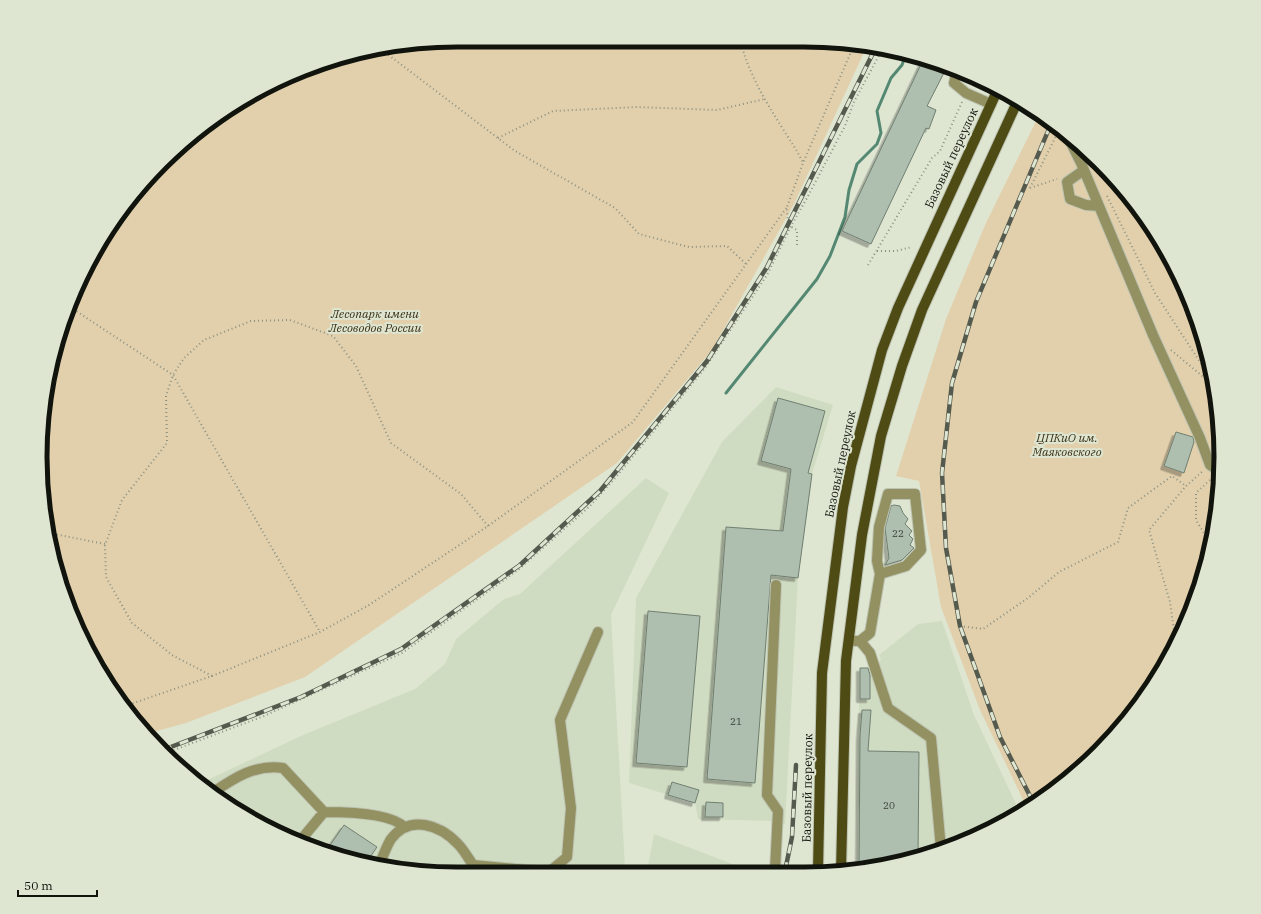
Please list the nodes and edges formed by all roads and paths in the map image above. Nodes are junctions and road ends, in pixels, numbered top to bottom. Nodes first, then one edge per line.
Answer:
1 (742, 47) edge
2 (852, 50) edge
3 (387, 54) edge
4 (880, 54) edge
5 (956, 76) edge
6 (966, 93) junction
7 (995, 95) edge
8 (765, 99) junction
9 (991, 104) junction
10 (1015, 106) edge
11 (1056, 134) edge
12 (498, 138) junction
13 (1074, 149) edge
14 (1085, 159) edge
15 (803, 163) junction
16 (1082, 166) junction
17 (1058, 178) dead end
18 (1107, 195) dead end
19 (1098, 206) junction
20 (787, 207) junction
21 (791, 226) junction
22 (797, 245) dead end
23 (912, 247) dead end
24 (877, 251) junction
25 (747, 265) junction
26 (868, 265) dead end
27 (74, 310) edge
28 (1153, 335) junction
29 (1205, 371) edge
30 (173, 375) junction
31 (1206, 378) edge
32 (1210, 465) junction
33 (1214, 468) edge
34 (1213, 477) edge
35 (1186, 486) junction
36 (488, 526) junction
37 (55, 534) edge
38 (1206, 537) edge
39 (105, 544) junction
40 (880, 574) junction
41 (776, 585) dead end
42 (960, 626) dead end
43 (320, 632) junction
44 (598, 632) dead end
45 (1174, 633) edge
46 (848, 640) junction
47 (860, 641) junction
48 (212, 676) junction
49 (130, 704) edge
50 (171, 751) edge
51 (217, 789) edge
52 (324, 812) junction
53 (404, 827) junction
54 (303, 837) edge
55 (941, 843) edge
56 (382, 860) edge
57 (841, 865) edge
58 (818, 866) edge
59 (469, 867) edge
60 (555, 867) edge
61 (775, 867) edge

1 - 8 path
2 - 15 path
3 - 12 path
4 - 21 path
5 - 6 street
6 - 9 street
6 - 24 path
7 - 9 main road, Базовый переулок
8 - 12 path
8 - 15 path
9 - 58 main road, Базовый переулок
10 - 46 main road
11 - 17 path
12 - 25 path
13 - 16 street
14 - 16 street
15 - 20 path
16 - 19 street
16 - 19 street
18 - 29 path
19 - 28 street
20 - 21 path
20 - 25 path
21 - 22 path
21 - 50 path
23 - 24 path
24 - 26 path
25 - 36 path
27 - 30 path
28 - 31 path
28 - 32 street
30 - 36 path
30 - 39 path
30 - 43 path
32 - 33 street
32 - 35 path
34 - 38 path
35 - 42 path
35 - 45 path
36 - 43 path
37 - 39 path
39 - 48 path
40 - 40 street
40 - 47 street
41 - 61 street
43 - 48 path
44 - 60 street
46 - 47 street
46 - 57 main road
47 - 55 street
48 - 49 path
51 - 52 street
52 - 53 street
52 - 54 street
53 - 56 street
53 - 59 street

